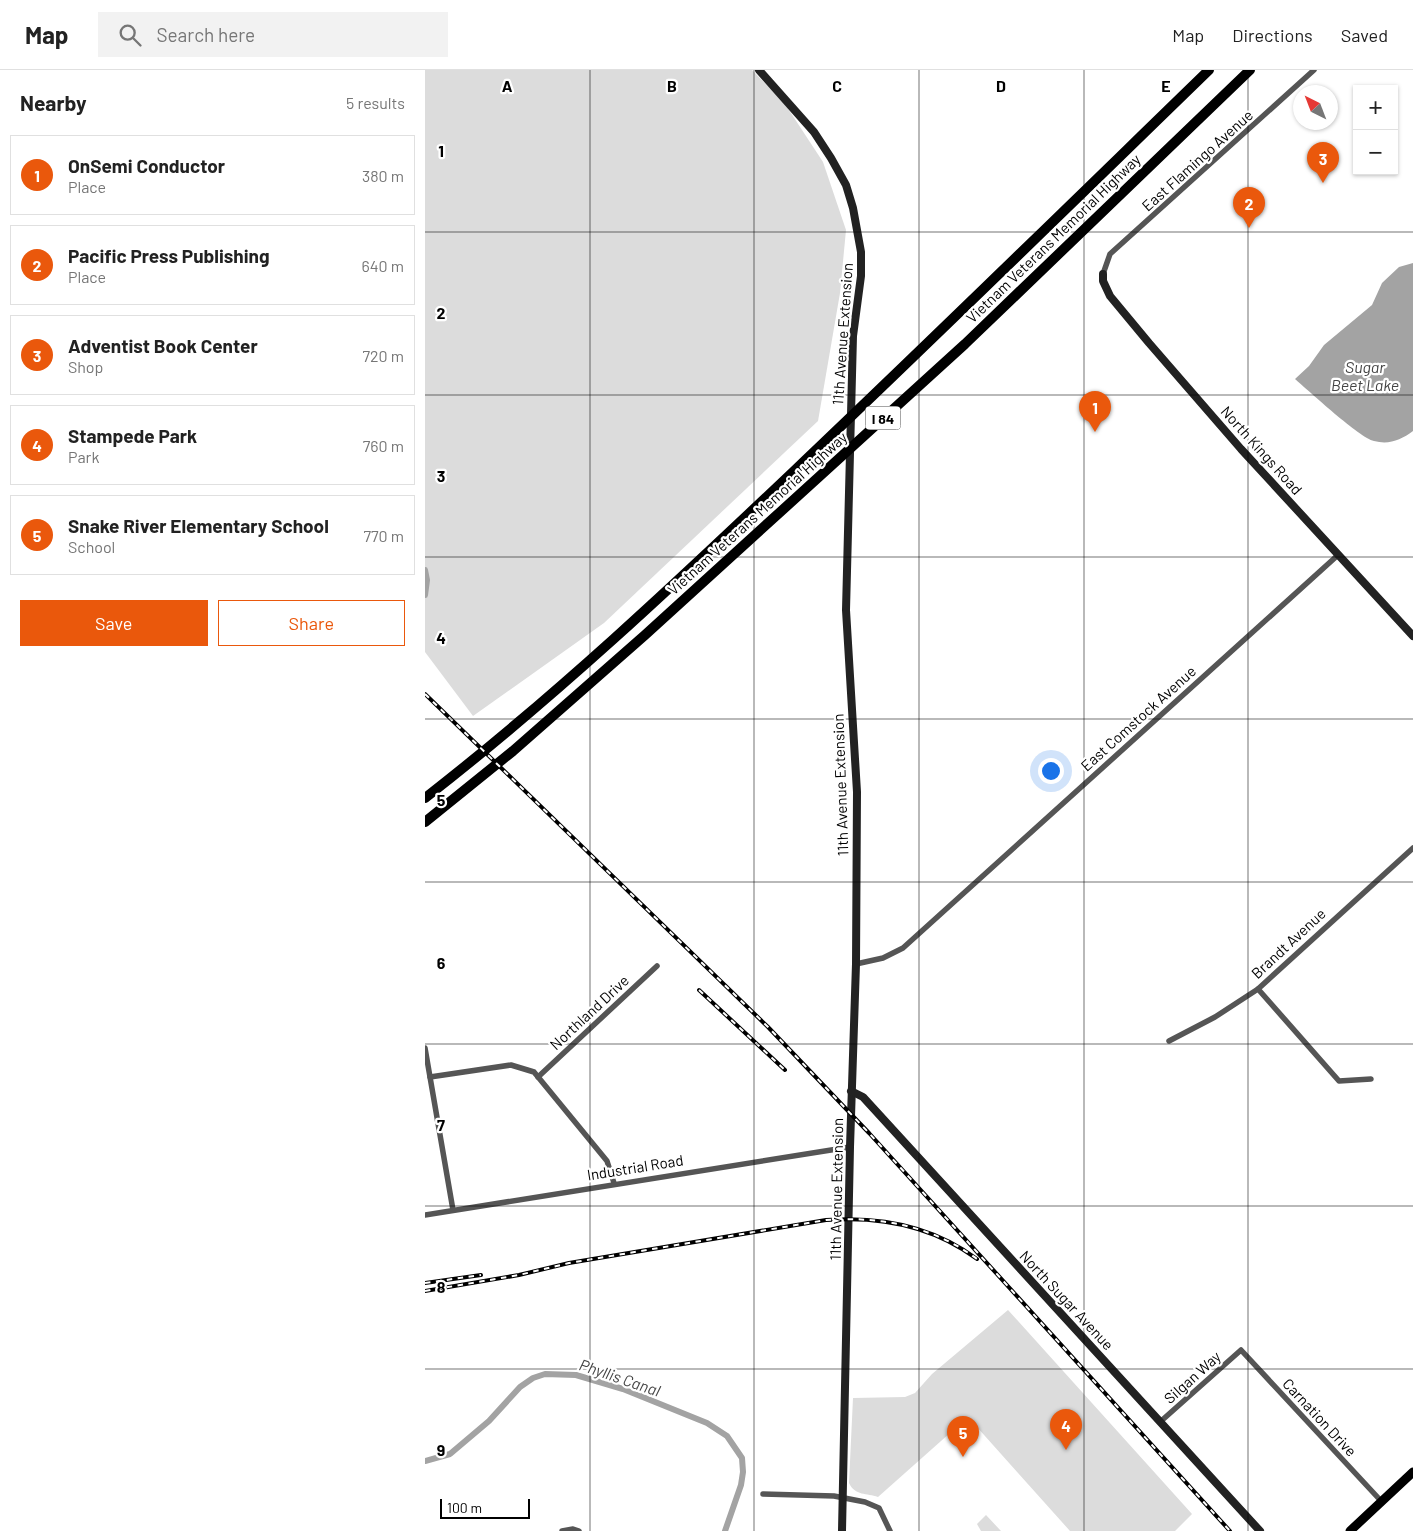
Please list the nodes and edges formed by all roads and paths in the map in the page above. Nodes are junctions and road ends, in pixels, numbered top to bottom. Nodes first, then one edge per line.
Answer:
1 (759, 70) edge
2 (1209, 70) edge
3 (1250, 70) edge
4 (1314, 70) edge
5 (1103, 274) joint
6 (1338, 555) junction
7 (1413, 636) edge
8 (425, 798) edge
9 (425, 822) edge
10 (1413, 848) edge
11 (856, 964) junction
12 (657, 966) dead end
13 (1258, 989) junction
14 (1169, 1041) dead end
15 (425, 1048) edge
16 (430, 1077) junction
17 (538, 1077) junction
18 (1371, 1079) dead end
19 (851, 1091) junction
20 (849, 1147) junction
21 (614, 1183) junction
22 (453, 1210) junction
23 (425, 1215) edge
24 (1241, 1350) joint
25 (1160, 1422) junction
26 (1413, 1472) edge
27 (763, 1494) dead end
28 (843, 1498) junction
29 (1381, 1502) junction
30 (562, 1531) edge
31 (579, 1531) edge
32 (842, 1531) edge
33 (890, 1531) edge
34 (1260, 1531) edge
35 (1350, 1531) edge

1 - 11 street, 11th Avenue Extension
2 - 8 highway, Vietnam Veterans Memorial Highway / I 84
3 - 9 highway, Vietnam Veterans Memorial Highway / I 84
4 - 5 street, East Flamingo Avenue
5 - 6 street, North Kings Road
6 - 7 street, North Kings Road
6 - 11 street, East Comstock Avenue
10 - 13 street, Brandt Avenue
11 - 19 street, 11th Avenue Extension
12 - 17 street, Northland Drive
13 - 14 street, Brandt Avenue
13 - 18 street
15 - 16 street
16 - 17 street
16 - 22 street
17 - 21 street
19 - 20 street, 11th Avenue Extension
19 - 25 street, North Sugar Avenue
20 - 21 street, Industrial Road
20 - 28 street, 11th Avenue Extension
21 - 22 street, Industrial Road
22 - 23 street, Industrial Road
24 - 25 street, Silgan Way
24 - 29 street, Carnation Drive
25 - 34 street, North Sugar Avenue
26 - 29 main road
27 - 28 street
28 - 32 street, 11th Avenue Extension
28 - 33 street
29 - 35 main road
30 - 31 street

